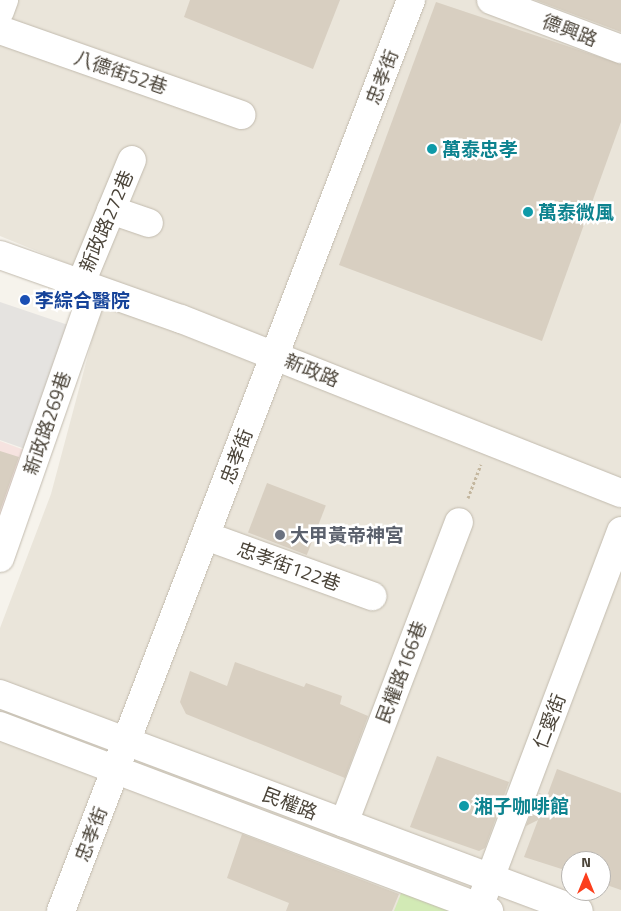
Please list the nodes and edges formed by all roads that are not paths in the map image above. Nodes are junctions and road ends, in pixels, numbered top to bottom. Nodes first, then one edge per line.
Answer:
1 (4, 0) edge
2 (411, 0) edge
3 (491, 0) edge
4 (0, 11) edge
5 (0, 30) edge
6 (621, 49) edge
7 (242, 115) dead end
8 (132, 160) dead end
9 (111, 210) junction
10 (149, 223) dead end
11 (0, 254) edge
12 (87, 286) junction
13 (275, 355) junction
14 (621, 492) edge
15 (459, 522) road end
16 (621, 530) edge
17 (206, 536) junction
18 (0, 558) edge
19 (372, 596) dead end
20 (0, 694) edge
21 (0, 726) edge
22 (127, 742) junction
23 (116, 770) junction
24 (344, 823) junction
25 (490, 878) junction
26 (481, 910) edge
27 (61, 911) edge
28 (579, 911) edge

1 - 4 street
2 - 13 street, 忠孝街
3 - 6 street, 德興路
5 - 7 street, 八德街52巷
8 - 9 street, 新政路272巷
9 - 10 street
9 - 12 street, 新政路272巷
11 - 12 street, 新政路
12 - 13 street, 新政路
12 - 18 street, 新政路269巷
13 - 14 street, 新政路
13 - 17 street, 忠孝街
15 - 24 street, 民權路166巷
16 - 25 street, 仁愛街
17 - 19 street, 忠孝街122巷
17 - 22 street, 忠孝街
20 - 22 street, 民權路
21 - 23 street, 民權路
22 - 23 street, 忠孝街
22 - 24 street, 民權路
23 - 26 street, 民權路
23 - 27 street, 忠孝街
24 - 25 street, 民權路
25 - 26 street, 仁愛街
25 - 28 street, 民權路

